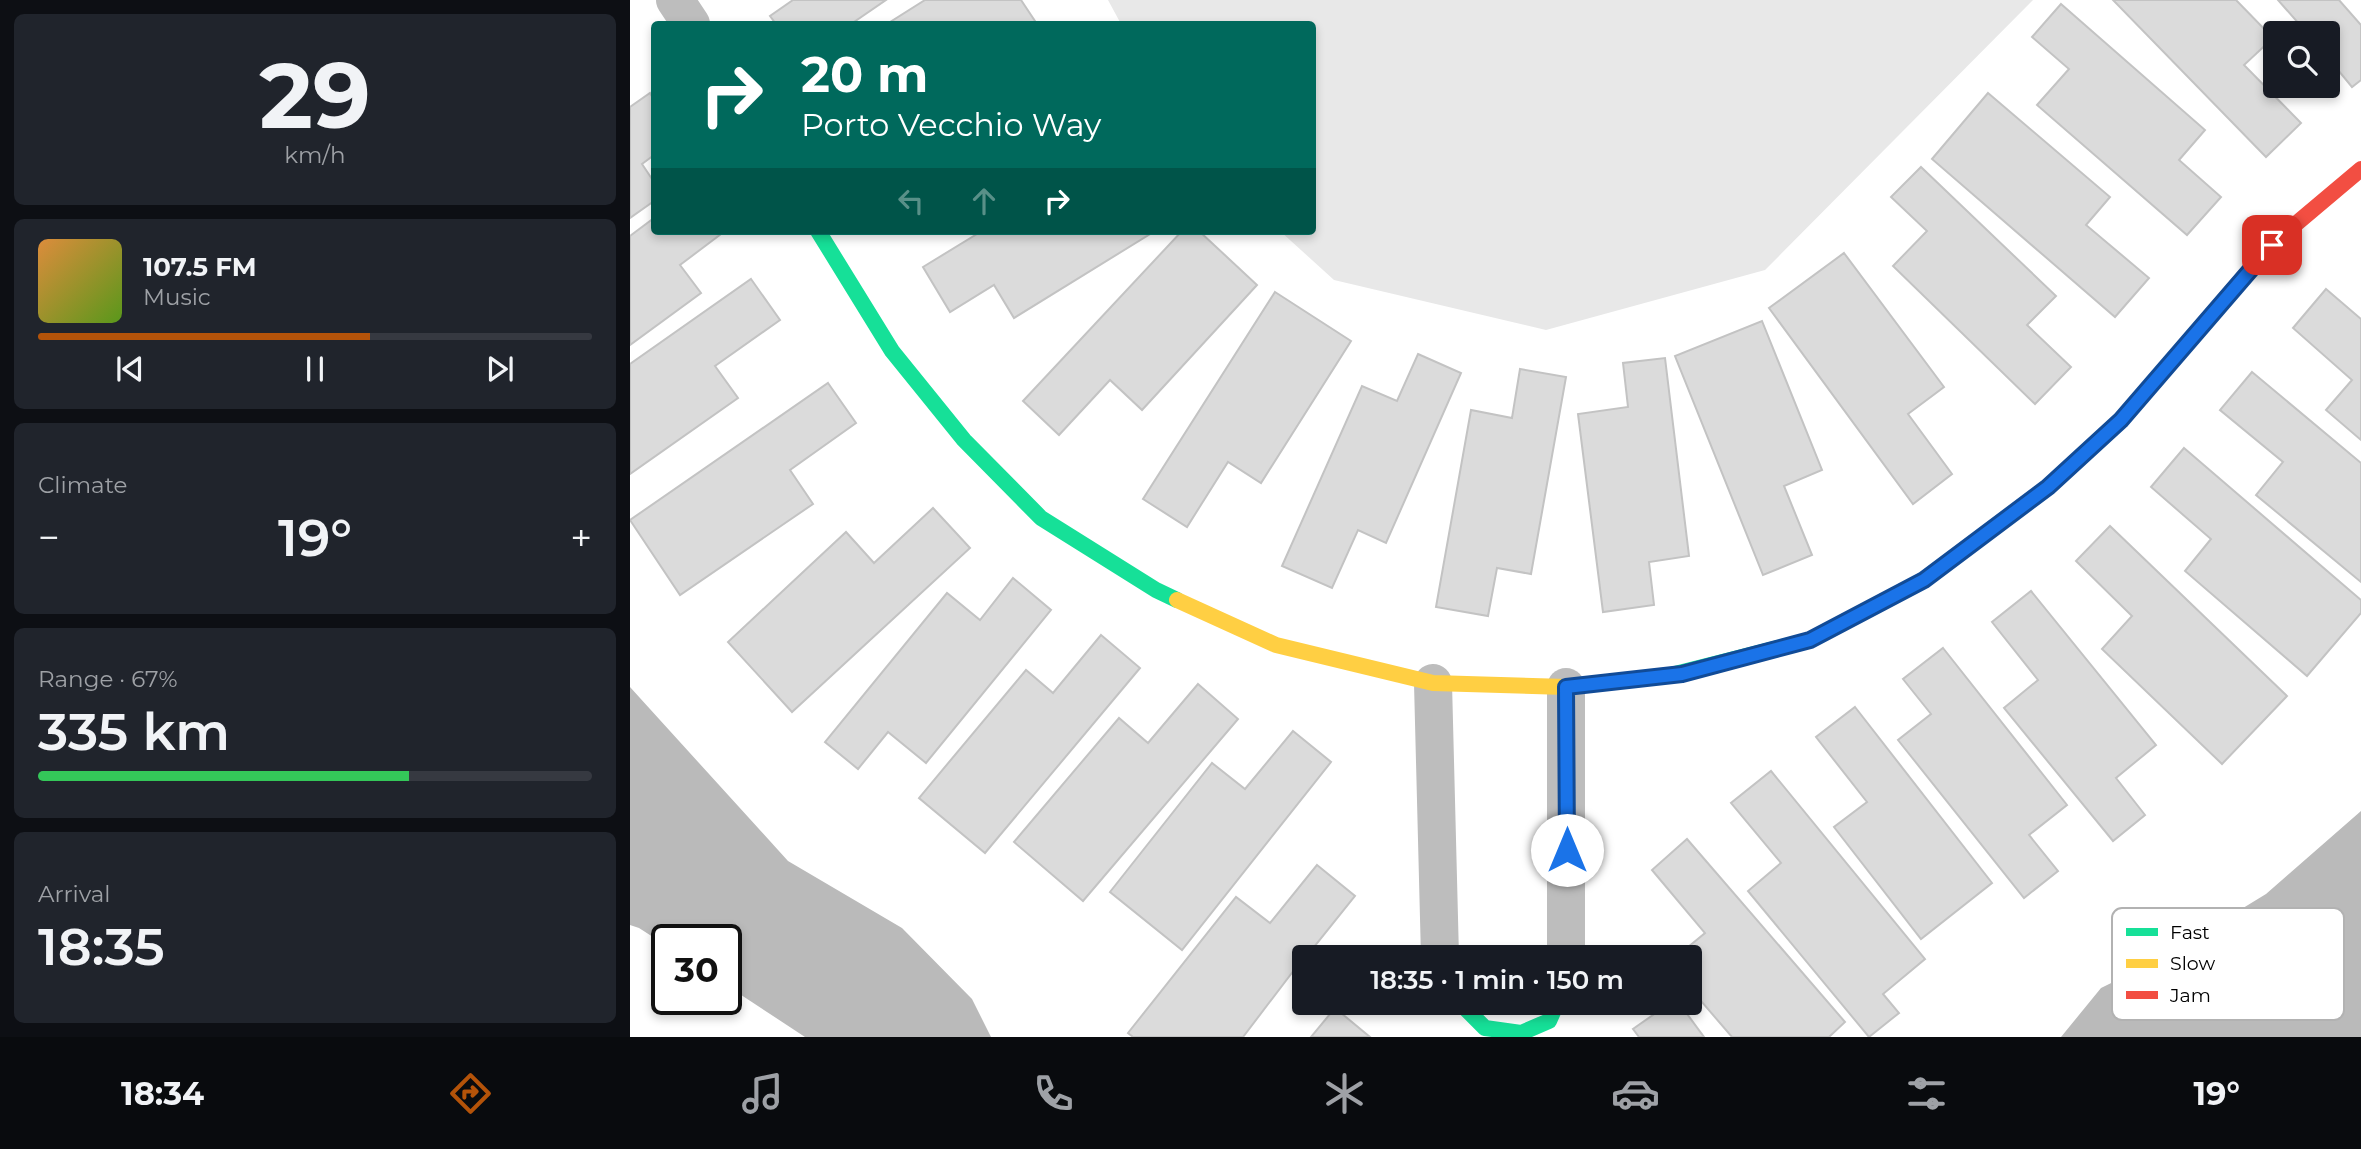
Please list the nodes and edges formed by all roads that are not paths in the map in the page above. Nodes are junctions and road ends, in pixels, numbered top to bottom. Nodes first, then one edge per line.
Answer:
1 (676, 0) edge
2 (689, 21) edge
3 (2361, 169) edge
4 (820, 235) edge
5 (1433, 683) junction
6 (1566, 687) junction
7 (1440, 945) edge
8 (1566, 945) edge
9 (1472, 1015) edge
10 (1552, 1015) edge

1 - 2 street
3 - 6 street
4 - 5 street
5 - 6 street
5 - 7 street
6 - 8 street
9 - 10 street

